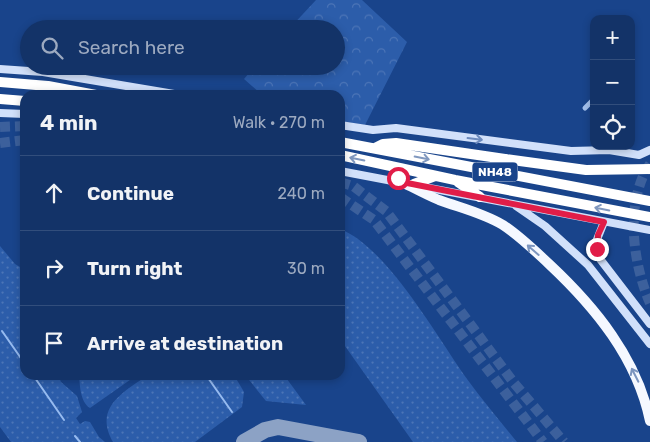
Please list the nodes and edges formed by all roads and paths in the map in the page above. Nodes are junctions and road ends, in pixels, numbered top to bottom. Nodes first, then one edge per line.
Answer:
1 (0, 70) edge
2 (20, 71) edge
3 (61, 75) edge
4 (0, 82) edge
5 (69, 90) edge
6 (150, 90) edge
7 (0, 99) edge
8 (20, 101) edge
9 (590, 103) edge
10 (585, 108) dead end
11 (0, 113) edge
12 (20, 114) edge
13 (345, 126) edge
14 (345, 143) edge
15 (374, 149) junction
16 (650, 150) edge
17 (345, 156) edge
18 (389, 166) junction
19 (650, 169) edge
20 (345, 172) edge
21 (435, 176) junction
22 (455, 180) junction
23 (402, 182) junction
24 (414, 184) junction
25 (480, 197) junction
26 (650, 201) edge
27 (512, 203) junction
28 (650, 217) edge
29 (604, 222) junction
30 (650, 230) edge
31 (650, 324) edge
32 (650, 344) edge
33 (650, 421) edge

1 - 2 main road
3 - 6 main road
4 - 5 highway
7 - 8 highway
9 - 10 street
11 - 12 main road
13 -> 16 main road
14 - 15 highway, NH48
15 - 19 highway, bridge
15 -> 26 highway, NH48
18 -> 17 highway, NH48
18 - 21 highway, NH48
18 - 23 main road
20 - 23 main road
21 - 22 highway, NH48
21 - 24 highway
22 - 25 highway
28 -> 22 highway, NH48
23 - 24 main road
33 -> 23 highway
24 - 25 main road
25 - 27 main road
27 - 29 main road
27 - 32 main road
29 - 30 main road
29 - 31 main road

